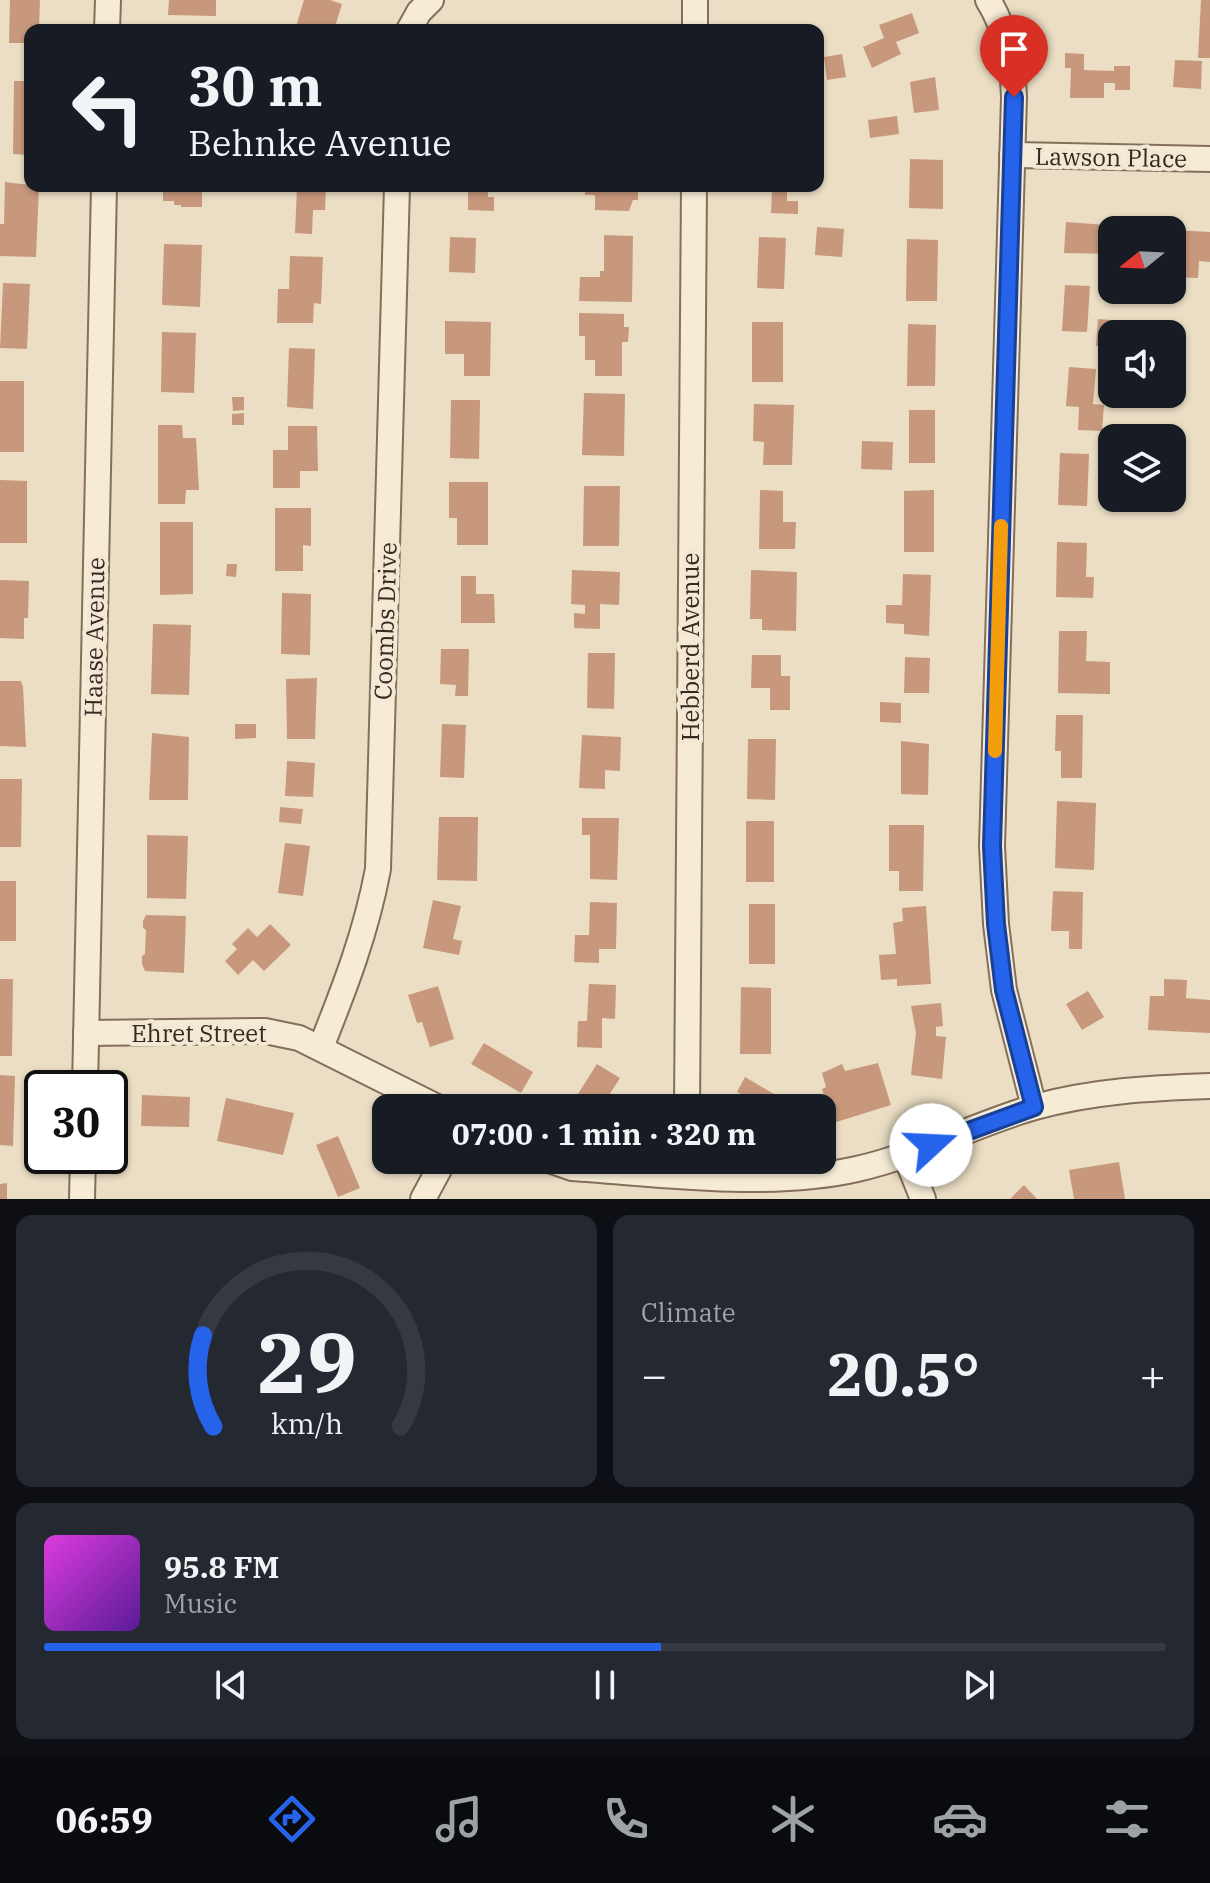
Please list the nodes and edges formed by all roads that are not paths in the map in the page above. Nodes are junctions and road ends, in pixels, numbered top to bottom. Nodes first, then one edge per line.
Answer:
1 (108, 0) edge
2 (431, 0) edge
3 (695, 0) edge
4 (988, 0) edge
5 (107, 24) edge
6 (412, 24) edge
7 (695, 24) edge
8 (1012, 155) junction
9 (1210, 159) edge
10 (104, 192) edge
11 (397, 192) edge
12 (694, 192) edge
13 (86, 1033) junction
14 (321, 1047) junction
15 (85, 1070) edge
16 (1210, 1086) edge
17 (412, 1094) edge
18 (687, 1094) edge
19 (1034, 1107) junction
20 (905, 1154) junction
21 (836, 1172) edge
22 (83, 1174) edge
23 (436, 1174) edge
24 (704, 1174) edge
25 (824, 1174) edge
26 (82, 1199) edge
27 (423, 1199) edge
28 (923, 1199) edge

1 - 5 street
2 - 6 street
3 - 7 street
4 - 8 street
8 - 9 street, Lawson Place
8 - 19 street
10 - 13 street, Haase Avenue
11 - 14 street, Coombs Drive
12 - 18 street, Hebberd Avenue
13 - 14 street, Ehret Street
13 - 15 street, Haase Avenue
14 - 17 street, Ehret Street
16 - 19 street
19 - 20 street
20 - 21 street
20 - 28 street
22 - 26 street
23 - 27 street
24 - 25 street

